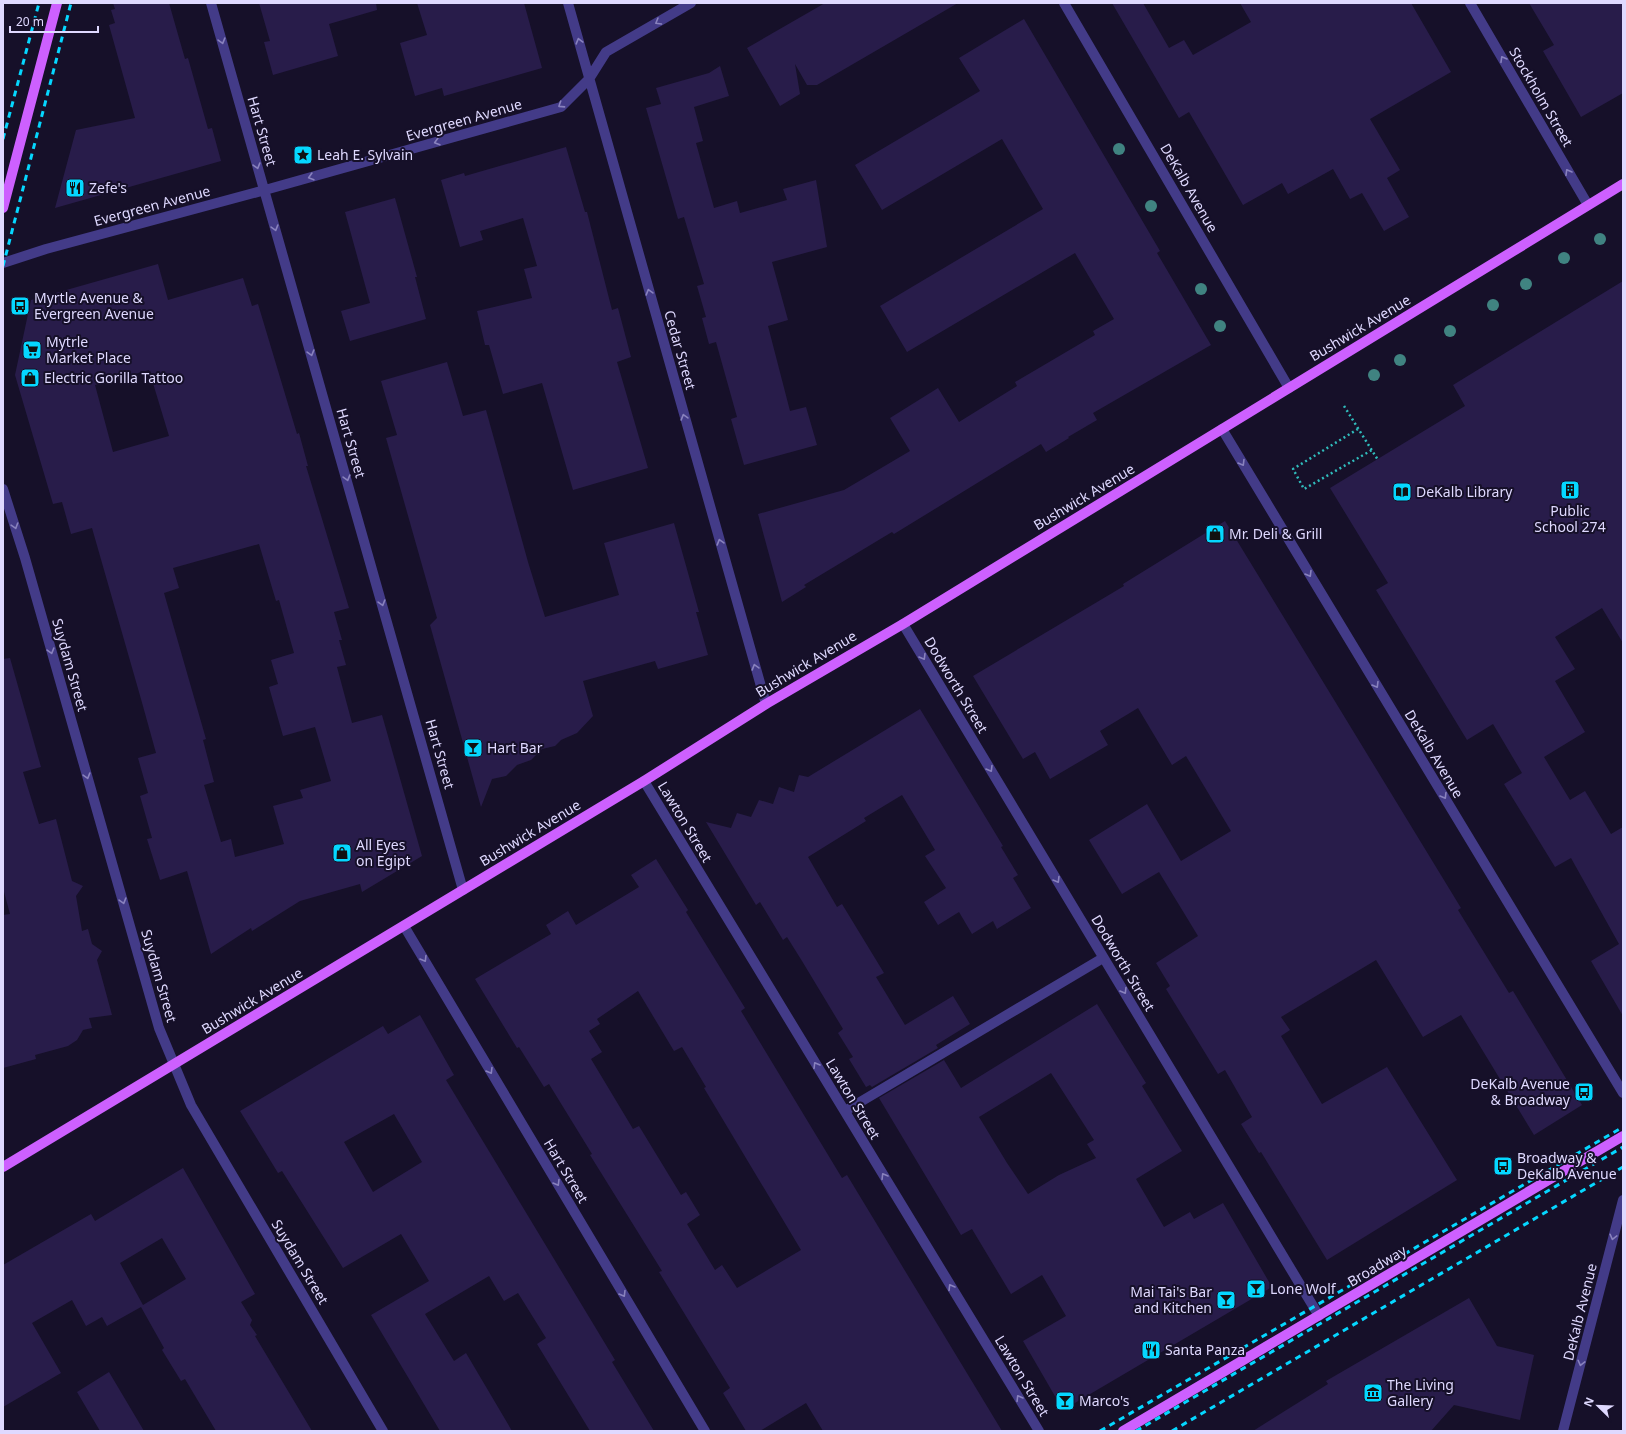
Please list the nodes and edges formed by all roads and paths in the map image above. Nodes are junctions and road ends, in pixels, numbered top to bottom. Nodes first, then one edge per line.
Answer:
1 (57, 3) edge
2 (211, 3) edge
3 (568, 3) edge
4 (691, 3) edge
5 (1064, 3) edge
6 (1470, 3) edge
7 (589, 78) junction
8 (1623, 184) edge
9 (265, 190) junction
10 (1588, 205) junction
11 (3, 208) edge
12 (3, 263) edge
13 (1289, 388) junction
14 (1344, 406) dead end
15 (1222, 429) junction
16 (1358, 429) junction
17 (1372, 450) junction
18 (1378, 460) dead end
19 (3, 489) edge
20 (903, 624) junction
21 (766, 704) junction
22 (644, 781) junction
23 (464, 890) junction
24 (404, 926) junction
25 (1103, 958) junction
26 (175, 1064) junction
27 (1623, 1093) edge
28 (845, 1111) junction
29 (1623, 1136) edge
30 (3, 1167) edge
31 (1623, 1200) edge
32 (1319, 1316) junction
33 (384, 1431) edge
34 (705, 1431) edge
35 (1039, 1431) edge
36 (1123, 1431) edge
37 (1563, 1431) edge

1 - 11 main road
2 -> 9 street, Hart Street
7 -> 3 street, Cedar Street
4 -> 7 street, Evergreen Avenue
5 - 13 street, DeKalb Avenue
10 -> 6 street, Stockholm Street
7 -> 9 street, Evergreen Avenue
21 -> 7 street, Cedar Street
8 - 10 main road, Bushwick Avenue
9 - 12 street, Evergreen Avenue
9 -> 23 street, Hart Street
10 - 13 main road, Bushwick Avenue
13 - 15 main road, Bushwick Avenue
14 - 16 path
15 - 20 main road, Bushwick Avenue
15 -> 27 street, DeKalb Avenue
16 - 17 path
16 - 17 path
17 - 18 path
19 -> 26 street, Suydam Street
20 - 21 main road, Bushwick Avenue
20 -> 25 street, Dodworth Street
21 - 22 main road, Bushwick Avenue
22 - 23 main road, Bushwick Avenue
28 -> 22 street, Lawton Street
23 - 24 main road, Bushwick Avenue
24 - 26 main road, Bushwick Avenue
24 -> 34 street, Hart Street
25 - 28 street
25 -> 32 street, Dodworth Street
26 - 30 main road, Bushwick Avenue
26 - 33 street, Suydam Street
35 -> 28 street, Lawton Street
29 - 32 main road, Broadway
31 -> 37 street, DeKalb Avenue
32 - 36 main road, Broadway

